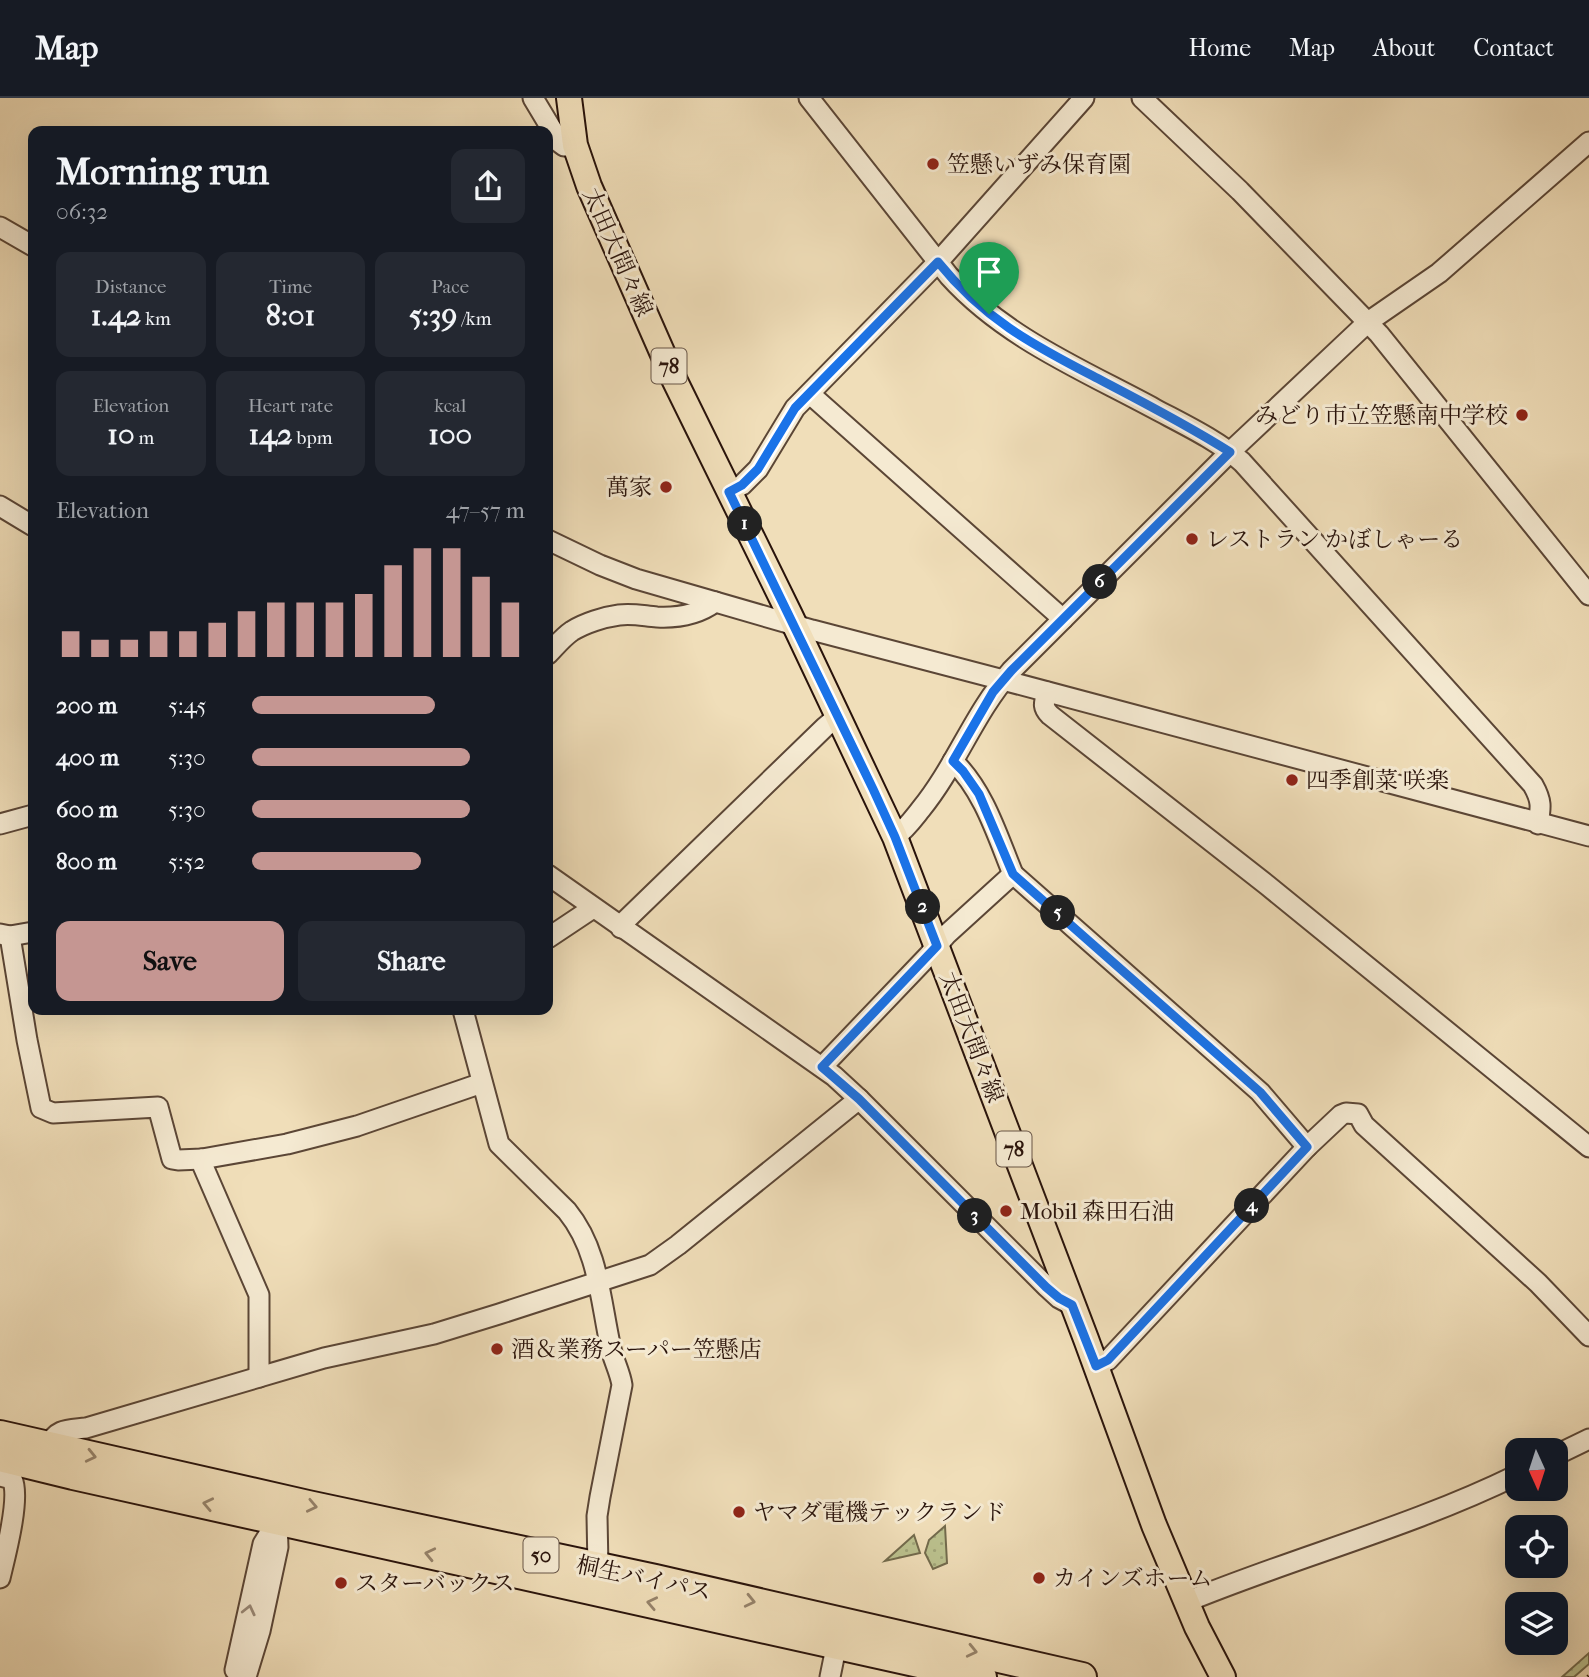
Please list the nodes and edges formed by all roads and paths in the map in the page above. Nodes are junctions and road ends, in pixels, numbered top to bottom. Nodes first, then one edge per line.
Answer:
1 (533, 98) edge
2 (569, 98) edge
3 (809, 98) edge
4 (1084, 98) edge
5 (1142, 98) edge
6 (549, 126) edge
7 (553, 133) edge
8 (1589, 142) edge
9 (575, 145) junction
10 (0, 227) edge
11 (28, 243) edge
12 (938, 262) junction
13 (1368, 322) junction
14 (810, 394) junction
15 (1230, 452) junction
16 (729, 492) junction
17 (0, 506) edge
18 (28, 523) edge
19 (553, 542) edge
20 (1589, 595) edge
21 (715, 602) junction
22 (1063, 619) junction
23 (794, 625) junction
24 (553, 649) edge
25 (1003, 680) junction
26 (1047, 692) junction
27 (839, 718) junction
28 (953, 761) junction
29 (28, 816) edge
30 (0, 824) edge
31 (1538, 824) junction
32 (1589, 836) edge
33 (895, 837) junction
34 (1013, 874) junction
35 (553, 879) edge
36 (593, 908) junction
37 (621, 928) junction
38 (28, 933) edge
39 (5, 935) edge
40 (553, 935) edge
41 (937, 946) junction
42 (464, 1015) edge
43 (822, 1067) junction
44 (482, 1083) junction
45 (859, 1099) junction
46 (1589, 1146) edge
47 (1307, 1147) junction
48 (202, 1159) junction
49 (599, 1282) junction
50 (1072, 1305) junction
51 (1589, 1336) edge
52 (1096, 1366) junction
53 (259, 1377) junction
54 (0, 1436) edge
55 (1589, 1439) edge
56 (49, 1446) junction
57 (1568, 1449) edge
58 (0, 1457) edge
59 (0, 1476) edge
60 (1505, 1481) edge
61 (279, 1509) junction
62 (598, 1567) junction
63 (0, 1578) edge
64 (1186, 1602) junction
65 (839, 1633) junction
66 (234, 1677) edge
67 (246, 1677) edge
68 (830, 1677) edge
69 (982, 1677) edge
70 (1083, 1677) edge
71 (1223, 1677) edge

1 - 6 street
2 - 9 main road, 太田大間々線 / 78
3 - 12 street
4 - 12 street
5 - 13 street
7 - 9 street
8 - 13 street
9 - 16 main road, 太田大間々線 / 78
10 - 11 street
12 - 14 street
12 - 15 street
13 - 15 street
13 - 20 street
14 - 16 street
14 - 22 street
15 - 22 street
15 - 31 street
16 - 23 main road, 太田大間々線 / 78
17 - 18 street
19 - 21 street
21 - 23 street
21 - 24 street
22 - 25 street
23 - 25 street
23 - 27 main road, 太田大間々線 / 78
25 - 26 street
25 - 28 street
26 - 31 street
26 - 46 street
27 - 33 main road, 太田大間々線 / 78
27 - 37 street
28 - 33 street
28 - 34 street
29 - 30 street
31 - 32 street
33 - 41 main road, 太田大間々線 / 78
34 - 41 street
34 - 47 street
35 - 36 street
36 - 37 street
36 - 40 street
37 - 43 street
38 - 39 street
39 - 48 street
41 - 43 street
41 - 50 main road, 太田大間々線 / 78
42 - 44 street
43 - 45 street
44 - 48 street
44 - 49 street
45 - 49 street
45 - 50 street
47 - 51 street
47 - 52 street
48 - 53 street
49 - 53 street
49 - 62 street
50 - 52 main road, 太田大間々線 / 78
52 - 64 main road, 太田大間々線 / 78
53 - 56 street
54 - 56 highway, 桐生バイパス / 50
55 - 57 street
56 -> 61 highway, 桐生バイパス / 50
61 -> 58 highway, 桐生バイパス / 50
59 - 63 street
60 - 64 street
61 -> 62 highway, 桐生バイパス / 50
65 -> 61 highway, 桐生バイパス / 50
66 -> 61 street
61 - 67 street
62 -> 65 highway, 桐生バイパス / 50
64 - 71 main road, 太田大間々線 / 78
65 - 68 street
65 - 69 highway, 桐生バイパス / 50
65 -> 70 highway, 桐生バイパス / 50

